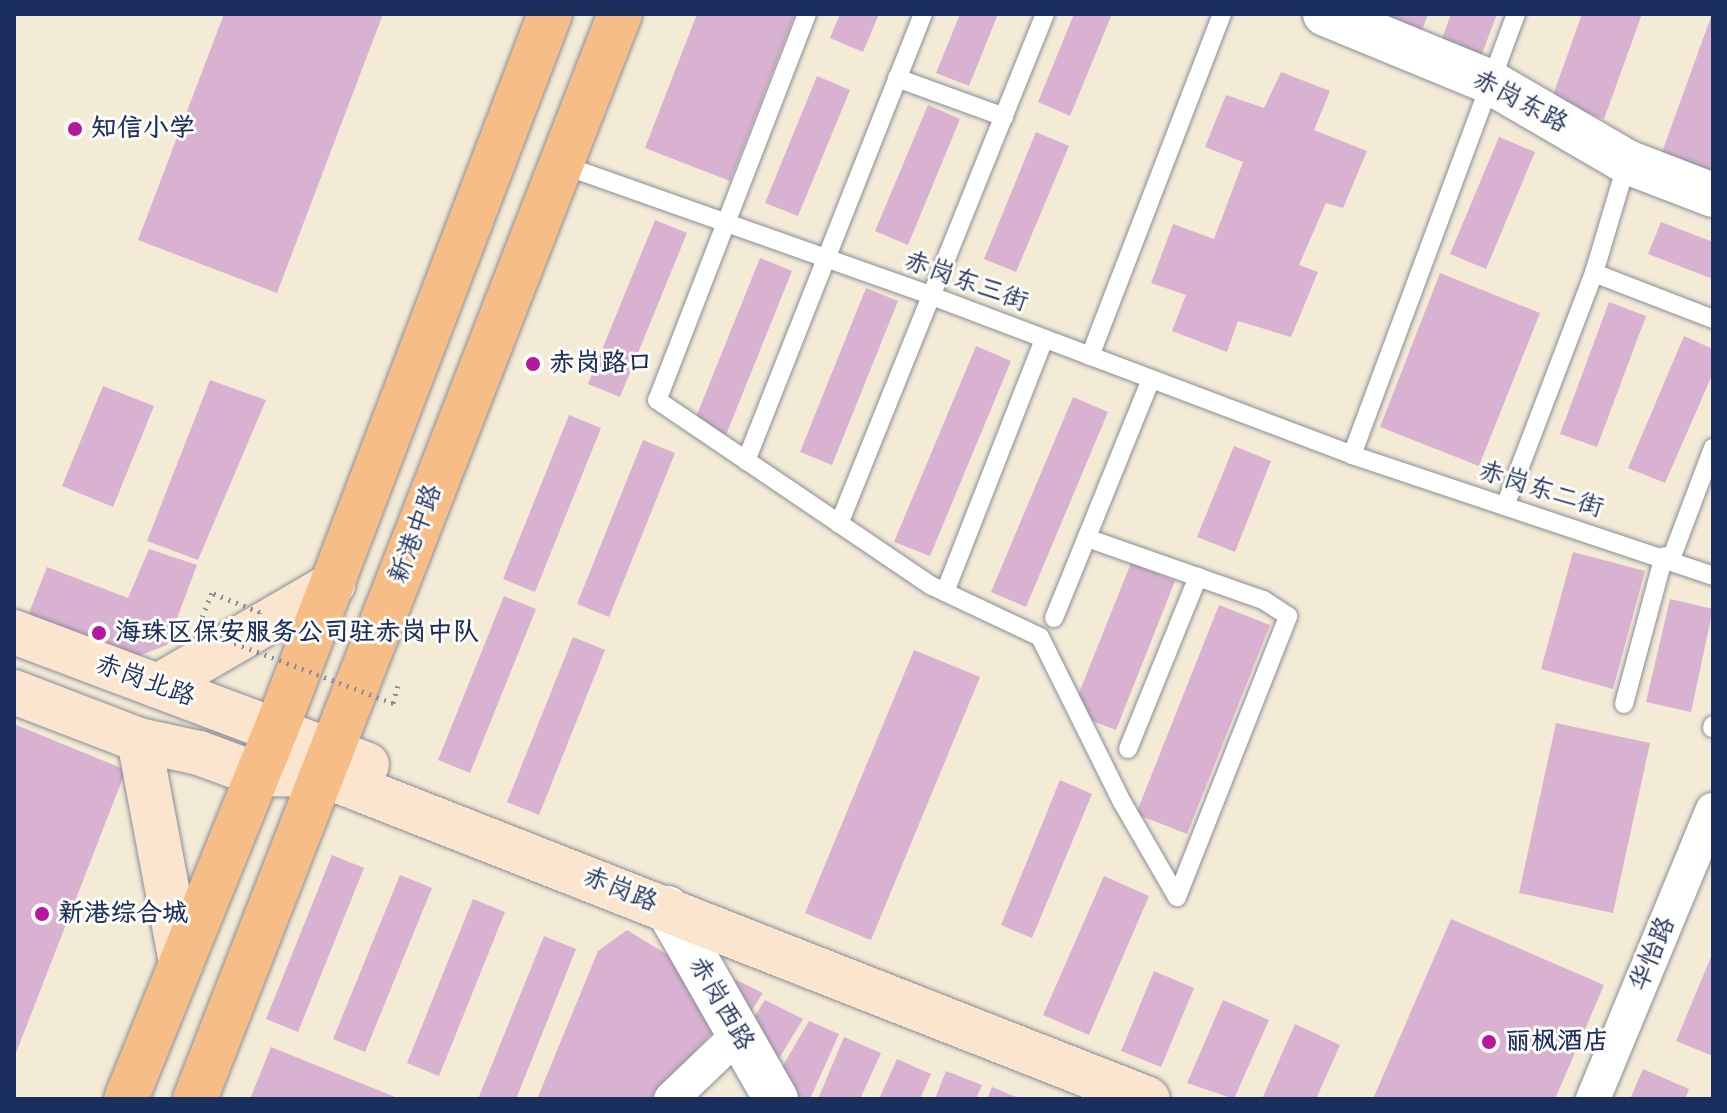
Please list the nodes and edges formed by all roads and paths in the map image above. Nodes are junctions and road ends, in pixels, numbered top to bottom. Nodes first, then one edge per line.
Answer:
1 (550, 14) edge
2 (620, 14) edge
3 (807, 14) edge
4 (923, 14) edge
5 (1045, 14) edge
6 (1222, 14) edge
7 (1516, 14) edge
8 (1338, 17) edge
9 (897, 78) junction
10 (1488, 81) junction
11 (1004, 117) junction
12 (1627, 162) junction
13 (560, 164) junction
14 (1713, 195) edge
15 (724, 223) junction
16 (827, 259) junction
17 (1594, 273) junction
18 (932, 296) junction
19 (1713, 319) edge
20 (1044, 339) junction
21 (1090, 356) junction
22 (1151, 379) junction
23 (1713, 448) edge
24 (1352, 455) junction
25 (746, 461) junction
26 (1505, 506) junction
27 (839, 524) junction
28 (1087, 538) junction
29 (1668, 557) junction
30 (1713, 576) edge
31 (1198, 577) junction
32 (333, 584) junction
33 (945, 592) junction
34 (1054, 618) dead end
35 (14, 632) edge
36 (250, 635) junction
37 (158, 686) junction
38 (398, 686) dead end
39 (14, 692) edge
40 (1624, 704) dead end
41 (276, 730) junction
42 (139, 740) junction
43 (1128, 749) dead end
44 (327, 763) junction
45 (256, 774) junction
46 (1713, 810) edge
47 (667, 908) junction
48 (181, 963) junction
49 (980, 1031) junction
50 (738, 1035) junction
51 (126, 1099) edge
52 (195, 1099) edge
53 (671, 1099) edge
54 (776, 1099) edge
55 (1148, 1099) edge
56 (1593, 1099) edge

1 - 32 main road
2 - 13 main road, 新港中路
3 - 15 lane
4 - 9 lane
5 - 11 lane
6 - 21 lane
7 - 10 lane
8 - 10 street, 赤岗东路
9 - 11 lane
9 - 16 lane
10 - 12 street, 赤岗东路
10 - 24 lane
11 - 18 lane
12 - 14 street, 赤岗东路
12 - 17 lane
13 - 15 lane, 赤岗东三街
13 - 44 main road, 新港中路
15 - 16 lane, 赤岗东三街
15 - 25 lane
16 - 18 lane, 赤岗东三街
16 - 25 lane
17 - 19 lane
17 - 26 lane
18 - 20 lane, 赤岗东三街
18 - 27 lane
20 - 21 lane, 赤岗东三街
20 - 33 lane
21 - 22 lane, 赤岗东三街
22 - 24 lane, 赤岗东三街
22 - 28 lane
23 - 29 lane
24 - 26 lane, 赤岗东二街
25 - 27 lane
26 - 29 lane, 赤岗东二街
27 - 33 lane
28 - 31 lane
28 - 34 lane
29 - 30 lane, 赤岗东二街
29 - 40 lane
31 - 33 lane
31 - 43 lane
32 - 36 main road
32 - 41 main road
35 - 37 main road, 赤岗北路
36 - 37 main road
36 - 38 path, bridge
37 - 41 main road, 赤岗北路
39 - 42 main road, 赤岗北路
41 - 44 main road, 赤岗路
41 - 45 main road
42 - 45 main road, 赤岗北路
42 - 48 main road
44 - 45 main road, 赤岗路
44 - 47 main road, 赤岗路
44 - 49 main road, 赤岗路
44 - 52 main road, 新港中路
45 - 48 main road
46 - 56 street, 华怡路
47 - 49 main road, 赤岗路
47 - 50 street, 赤岗西路
48 - 51 main road
49 - 55 main road, 赤岗路
50 - 53 street
50 - 54 street, 赤岗西路

